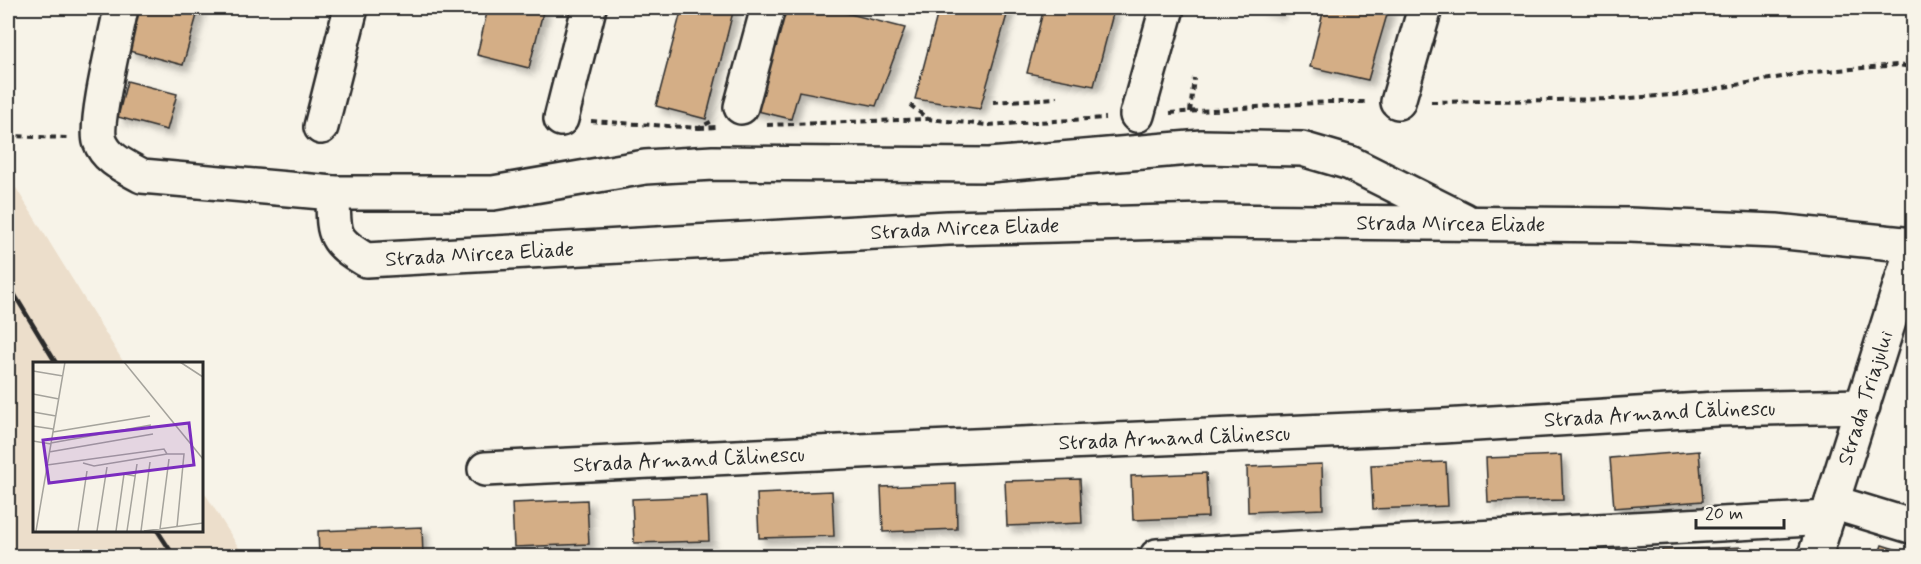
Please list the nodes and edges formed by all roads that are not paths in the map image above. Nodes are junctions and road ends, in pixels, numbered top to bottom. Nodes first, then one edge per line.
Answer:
1 (121, 8) edge
2 (351, 8) edge
3 (589, 8) edge
4 (768, 8) edge
5 (1167, 8) edge
6 (1425, 8) edge
7 (1398, 102) road end
8 (1137, 115) road end
9 (561, 119) road end
10 (740, 120) road end
11 (321, 127) dead end
12 (333, 194) junction
13 (1472, 223) junction
14 (1913, 243) edge
15 (1863, 406) junction
16 (485, 469) dead end
17 (1830, 510) junction
18 (1914, 526) edge
19 (1157, 556) edge
20 (1815, 556) edge

1 - 12 street
2 - 11 street
3 - 9 street
4 - 10 street
5 - 8 street
6 - 7 street
12 - 13 street
12 - 13 street, Strada Mircea Eliade
13 - 14 street, Strada Mircea Eliade
14 - 15 street, Strada Triajului
15 - 16 street, Strada Armand Călinescu
15 - 17 street, Strada Triajului
17 - 18 street
17 - 19 street
17 - 20 street, Strada Triajului

